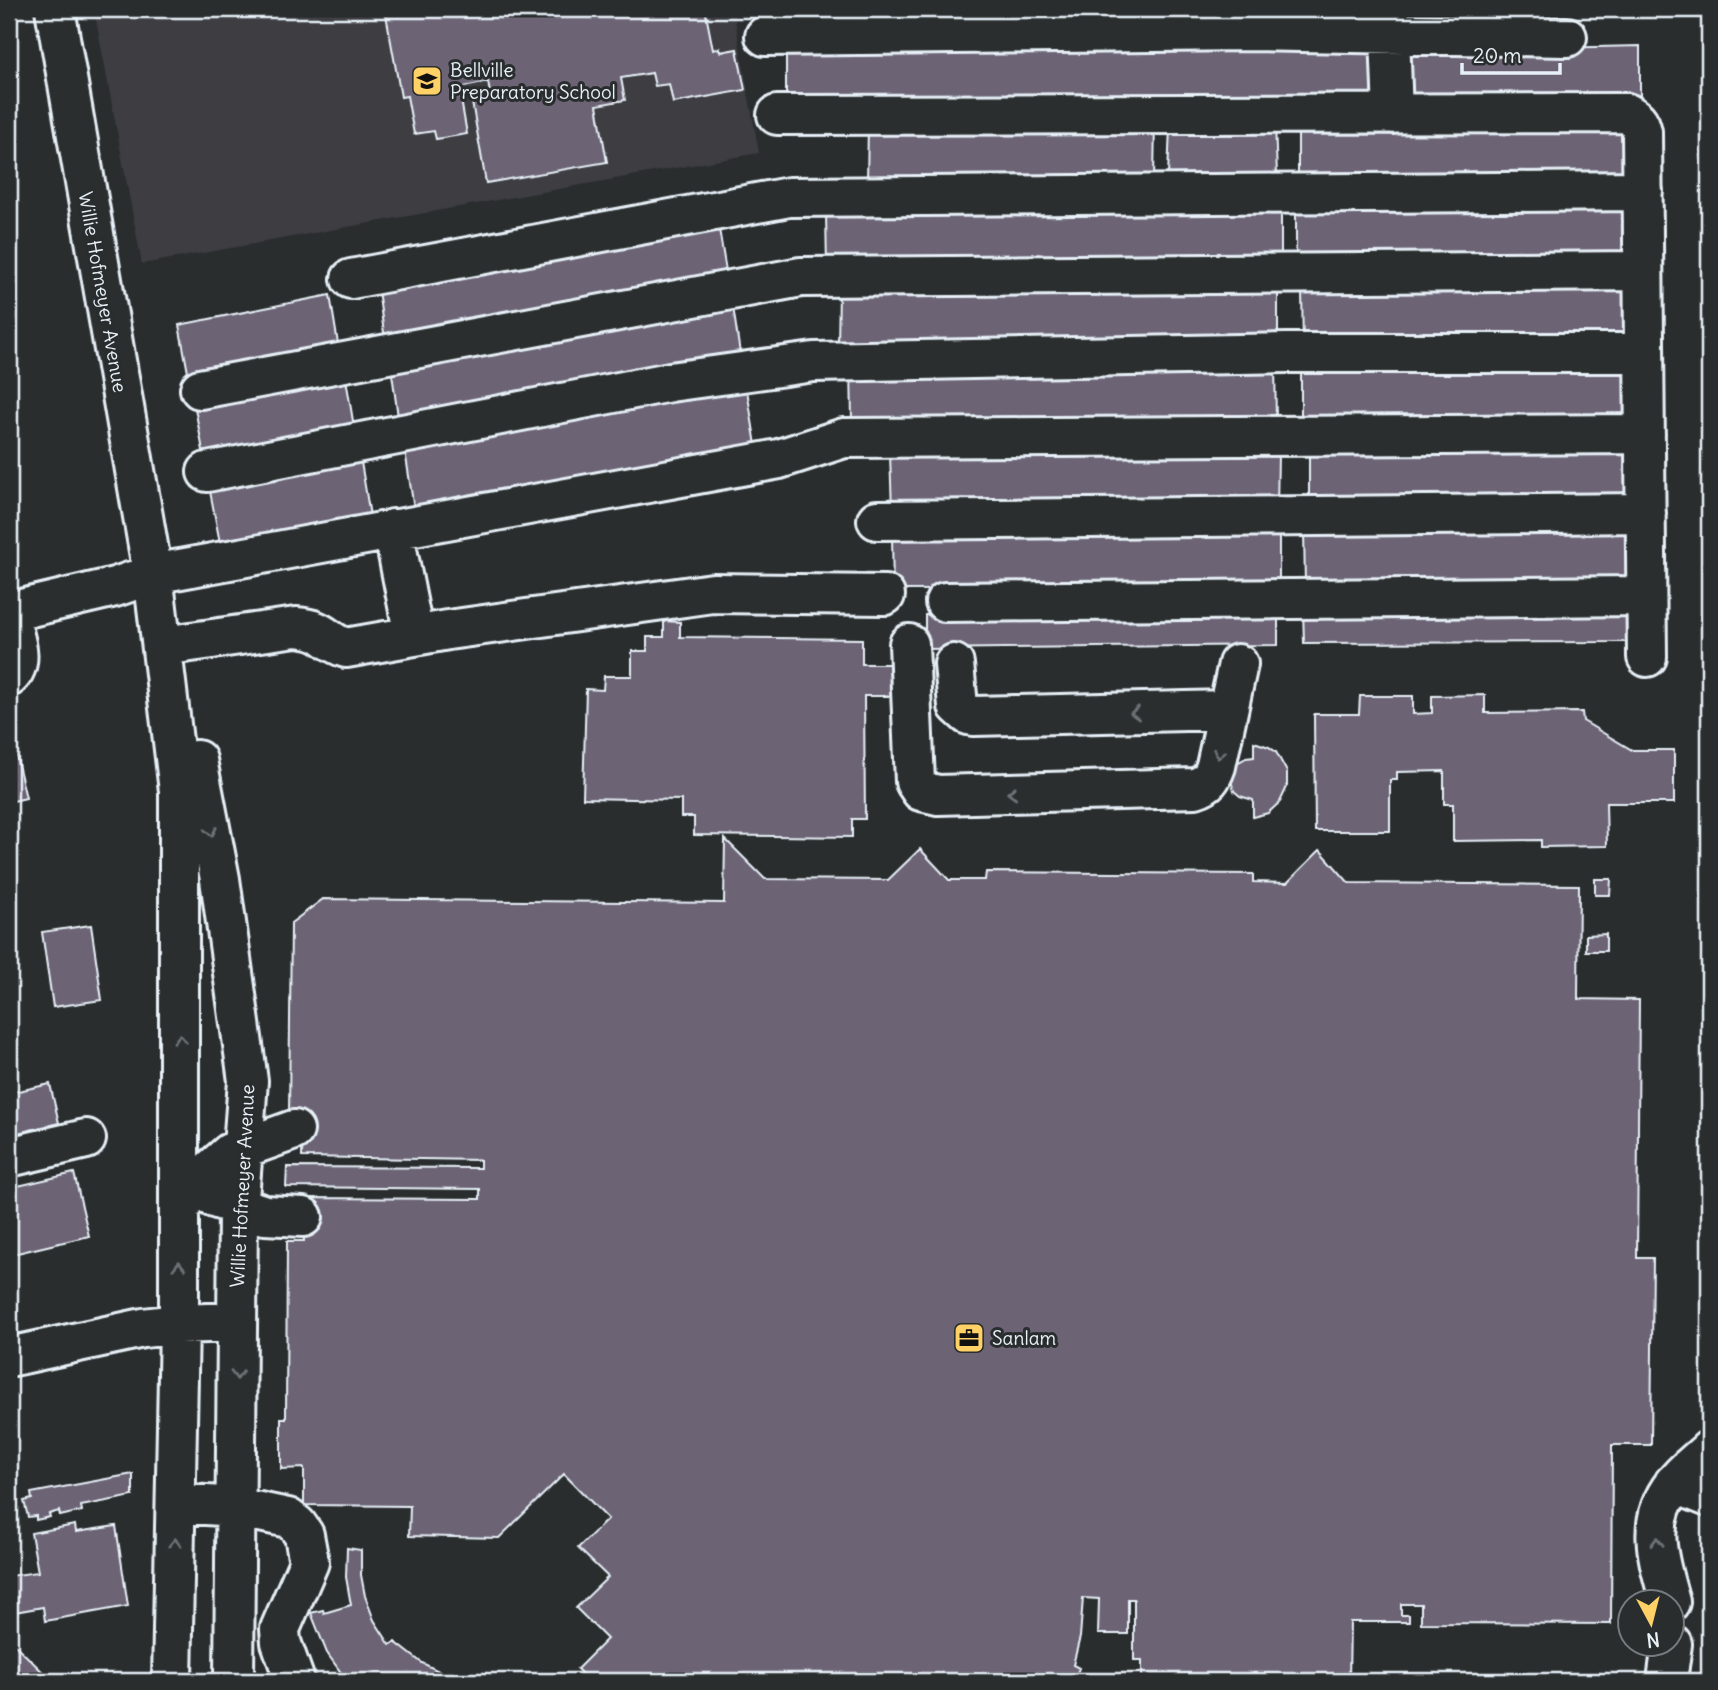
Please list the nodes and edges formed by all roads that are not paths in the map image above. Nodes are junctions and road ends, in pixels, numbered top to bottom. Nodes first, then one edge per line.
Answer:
1 (55, 9) edge
2 (1390, 21) edge
3 (765, 36) dead end
4 (1567, 37) dead end
5 (777, 114) dead end
6 (1393, 114) junction
7 (1643, 191) junction
8 (1643, 271) junction
9 (351, 279) dead end
10 (1644, 353) junction
11 (200, 389) dead end
12 (1644, 435) junction
13 (207, 472) dead end
14 (1646, 513) junction
15 (877, 520) dead end
16 (393, 529) junction
17 (153, 574) junction
18 (885, 595) dead end
19 (1646, 596) junction
20 (945, 602) dead end
21 (9, 614) edge
22 (414, 636) junction
23 (909, 643) dead end
24 (166, 647) junction
25 (1647, 657) dead end
26 (954, 664) dead end
27 (1238, 664) dead end
28 (9, 677) edge
29 (1228, 710) junction
30 (248, 1081) junction
31 (86, 1139) dead end
32 (243, 1147) junction
33 (9, 1157) edge
34 (184, 1194) junction
35 (239, 1205) junction
36 (238, 1245) junction
37 (237, 1322) junction
38 (179, 1324) junction
39 (9, 1357) edge
40 (1709, 1450) edge
41 (1674, 1483) junction
42 (1709, 1497) edge
43 (176, 1503) junction
44 (236, 1507) junction
45 (1666, 1588) edge
46 (1670, 1658) edge
47 (172, 1681) edge
48 (234, 1681) edge
49 (295, 1681) edge
50 (1667, 1681) edge

1 - 17 street, Willie Hofmeyer Avenue
2 - 3 street
2 - 4 street
2 - 6 street
5 - 6 street
6 - 7 street
7 - 8 street
7 - 9 street
8 - 10 street
8 - 11 street
10 - 12 street
10 - 13 street
12 - 14 street
12 - 16 street
14 - 15 street
14 - 19 street
16 - 17 street
16 - 22 street
17 - 21 street
17 - 24 street, Willie Hofmeyer Avenue
18 - 22 street
19 - 20 street
19 - 25 street
21 - 28 street
22 - 24 street
29 -> 23 street
24 -> 30 street, Willie Hofmeyer Avenue
34 -> 24 street, Willie Hofmeyer Avenue
29 -> 26 street
27 - 29 street
30 - 32 street, Willie Hofmeyer Avenue
30 - 32 street
31 - 33 street
32 - 34 street
32 - 35 street, Willie Hofmeyer Avenue
34 - 35 street
38 -> 34 street, Willie Hofmeyer Avenue
35 - 36 street, Willie Hofmeyer Avenue
35 - 36 street
36 - 37 street, Willie Hofmeyer Avenue
37 - 38 street
37 -> 44 street, Willie Hofmeyer Avenue
38 - 39 street
38 - 43 street, Willie Hofmeyer Avenue
40 - 41 street
41 - 42 street
45 -> 41 street
43 - 44 street
47 -> 43 street, Willie Hofmeyer Avenue
44 - 48 street, Willie Hofmeyer Avenue
44 - 49 street
46 - 50 street

